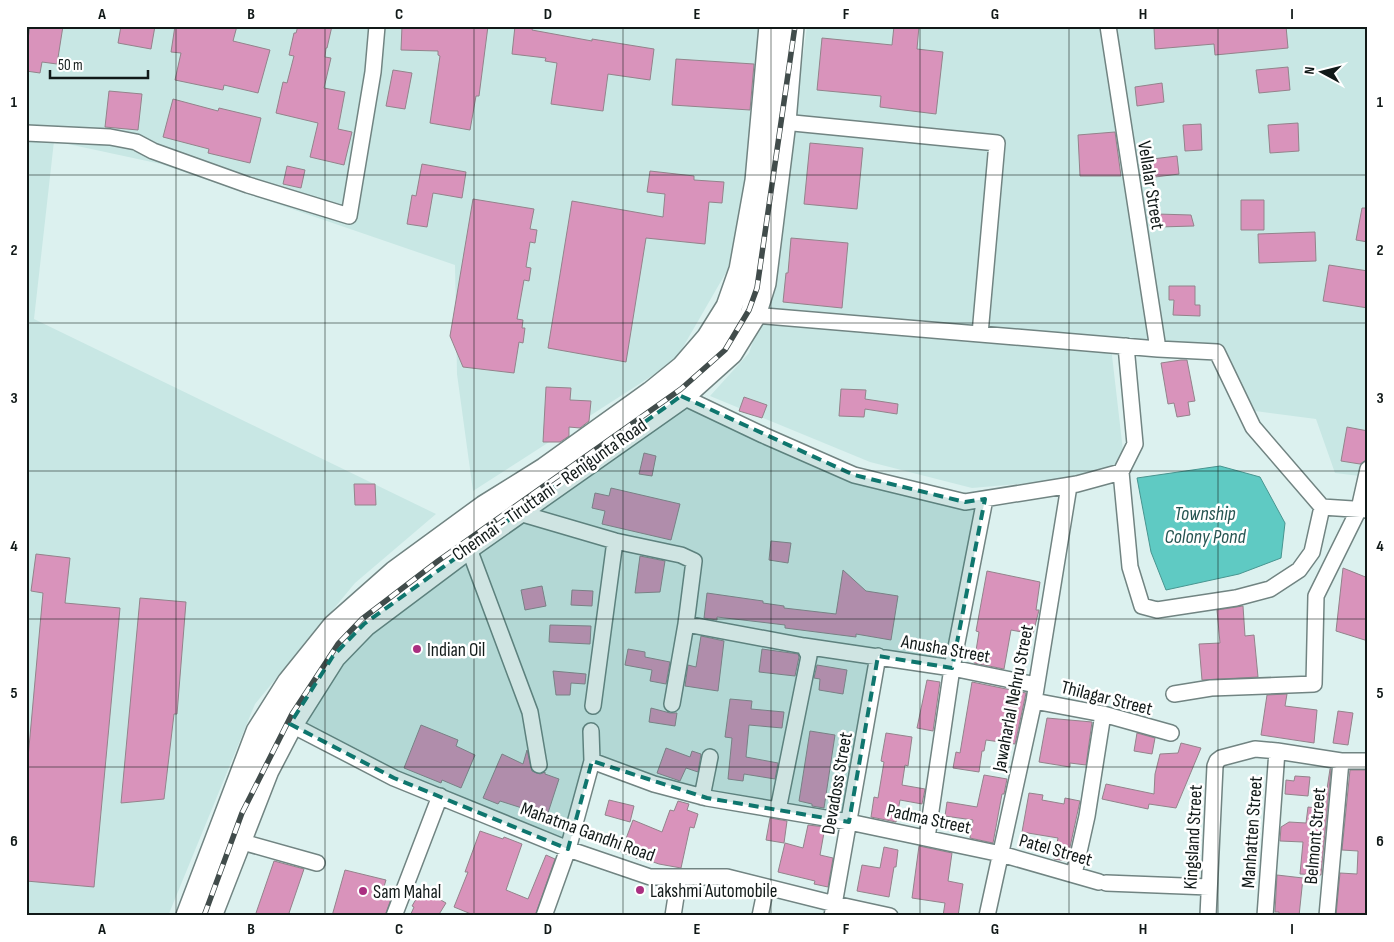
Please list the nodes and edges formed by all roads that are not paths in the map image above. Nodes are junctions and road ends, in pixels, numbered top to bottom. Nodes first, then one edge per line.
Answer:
1 (377, 26) edge
2 (772, 26) edge
3 (791, 26) edge
4 (1108, 26) edge
5 (783, 122) junction
6 (26, 133) edge
7 (753, 315) junction
8 (980, 334) junction
9 (1126, 346) junction
10 (1158, 349) junction
11 (681, 396) junction
12 (1368, 469) edge
13 (1121, 472) junction
14 (1069, 486) junction
15 (985, 499) junction
16 (1322, 507) junction
17 (1364, 510) edge
18 (516, 512) junction
19 (615, 541) junction
20 (468, 546) junction
21 (686, 624) junction
22 (804, 646) junction
23 (878, 656) junction
24 (952, 668) junction
25 (1036, 685) junction
26 (1174, 694) dead end
27 (1034, 701) junction
28 (672, 704) dead end
29 (593, 706) dead end
30 (1103, 714) junction
31 (290, 724) junction
32 (591, 732) dead end
33 (1171, 733) dead end
34 (1278, 751) junction
35 (710, 757) dead end
36 (1341, 760) junction
37 (592, 761) junction
38 (1368, 761) edge
39 (539, 765) dead end
40 (440, 796) junction
41 (702, 797) junction
42 (778, 810) junction
43 (849, 822) junction
44 (927, 838) junction
45 (238, 841) junction
46 (568, 849) junction
47 (1001, 854) junction
48 (317, 863) dead end
49 (1074, 874) junction
50 (679, 877) junction
51 (766, 887) junction
52 (1209, 887) junction
53 (833, 910) edge
54 (189, 916) edge
55 (210, 916) edge
56 (394, 916) edge
57 (544, 916) edge
58 (673, 916) edge
59 (760, 916) edge
60 (890, 916) edge
61 (988, 916) edge
62 (1208, 916) edge
63 (1265, 916) edge
64 (1327, 916) edge

1 - 6 street
2 - 54 highway, Chennai - Tiruttani - Renigunta Road
3 - 5 highway, Chennai - Tiruttani - Renigunta Road
4 - 10 street, Vellalar Street
5 - 7 highway, Chennai - Tiruttani - Renigunta Road
5 - 8 street
7 - 8 street
7 - 11 highway, Chennai - Tiruttani - Renigunta Road
8 - 9 street
9 - 10 street
9 - 13 street
10 - 16 street
11 - 15 street
11 - 18 highway, Chennai - Tiruttani - Renigunta Road
12 - 17 street
13 - 14 street
13 - 16 street
14 - 15 street
14 - 25 street, Jawaharlal Nehru Street
15 - 24 street
16 - 17 street
17 - 26 street
18 - 19 street
18 - 20 highway, Chennai - Tiruttani - Renigunta Road
19 - 21 street
19 - 29 street
20 - 31 highway, Chennai - Tiruttani - Renigunta Road
20 - 39 street
21 - 22 street, Anusha Street
21 - 28 street
22 - 23 street, Anusha Street
22 - 42 street
23 - 24 street, Anusha Street
23 - 43 street, Devadoss Street
24 - 25 street, Anusha Street
24 - 44 street
25 - 27 street, Jawaharlal Nehru Street
27 - 30 street, Thilagar Street
27 - 47 street, Jawaharlal Nehru Street
30 - 33 street, Thilagar Street
30 - 49 street
31 - 40 street, Mahatma Gandhi Road
31 - 45 highway, Chennai - Tiruttani - Renigunta Road
32 - 37 street
34 - 36 street
34 - 52 street, Kingsland Street
34 - 63 street, Manhatten Street
35 - 41 street
36 - 38 street
36 - 64 street, Belmont Street
37 - 41 street, Padma Street
37 - 46 street
40 - 46 street, Mahatma Gandhi Road
40 - 56 street
41 - 42 street, Padma Street
42 - 43 street, Padma Street
43 - 44 street, Padma Street
43 - 53 street, Devadoss Street
44 - 47 street, Padma Street
45 - 48 street
45 - 55 highway, Chennai - Tiruttani - Renigunta Road
46 - 50 street, Mahatma Gandhi Road
46 - 57 street
47 - 49 street, Patel Street
47 - 61 street, Jawaharlal Nehru Street
49 - 52 street, Patel Street
50 - 51 street, Mahatma Gandhi Road
50 - 58 street
51 - 53 street, Mahatma Gandhi Road
51 - 59 street
52 - 62 street, Kingsland Street
53 - 60 street, Mahatma Gandhi Road

